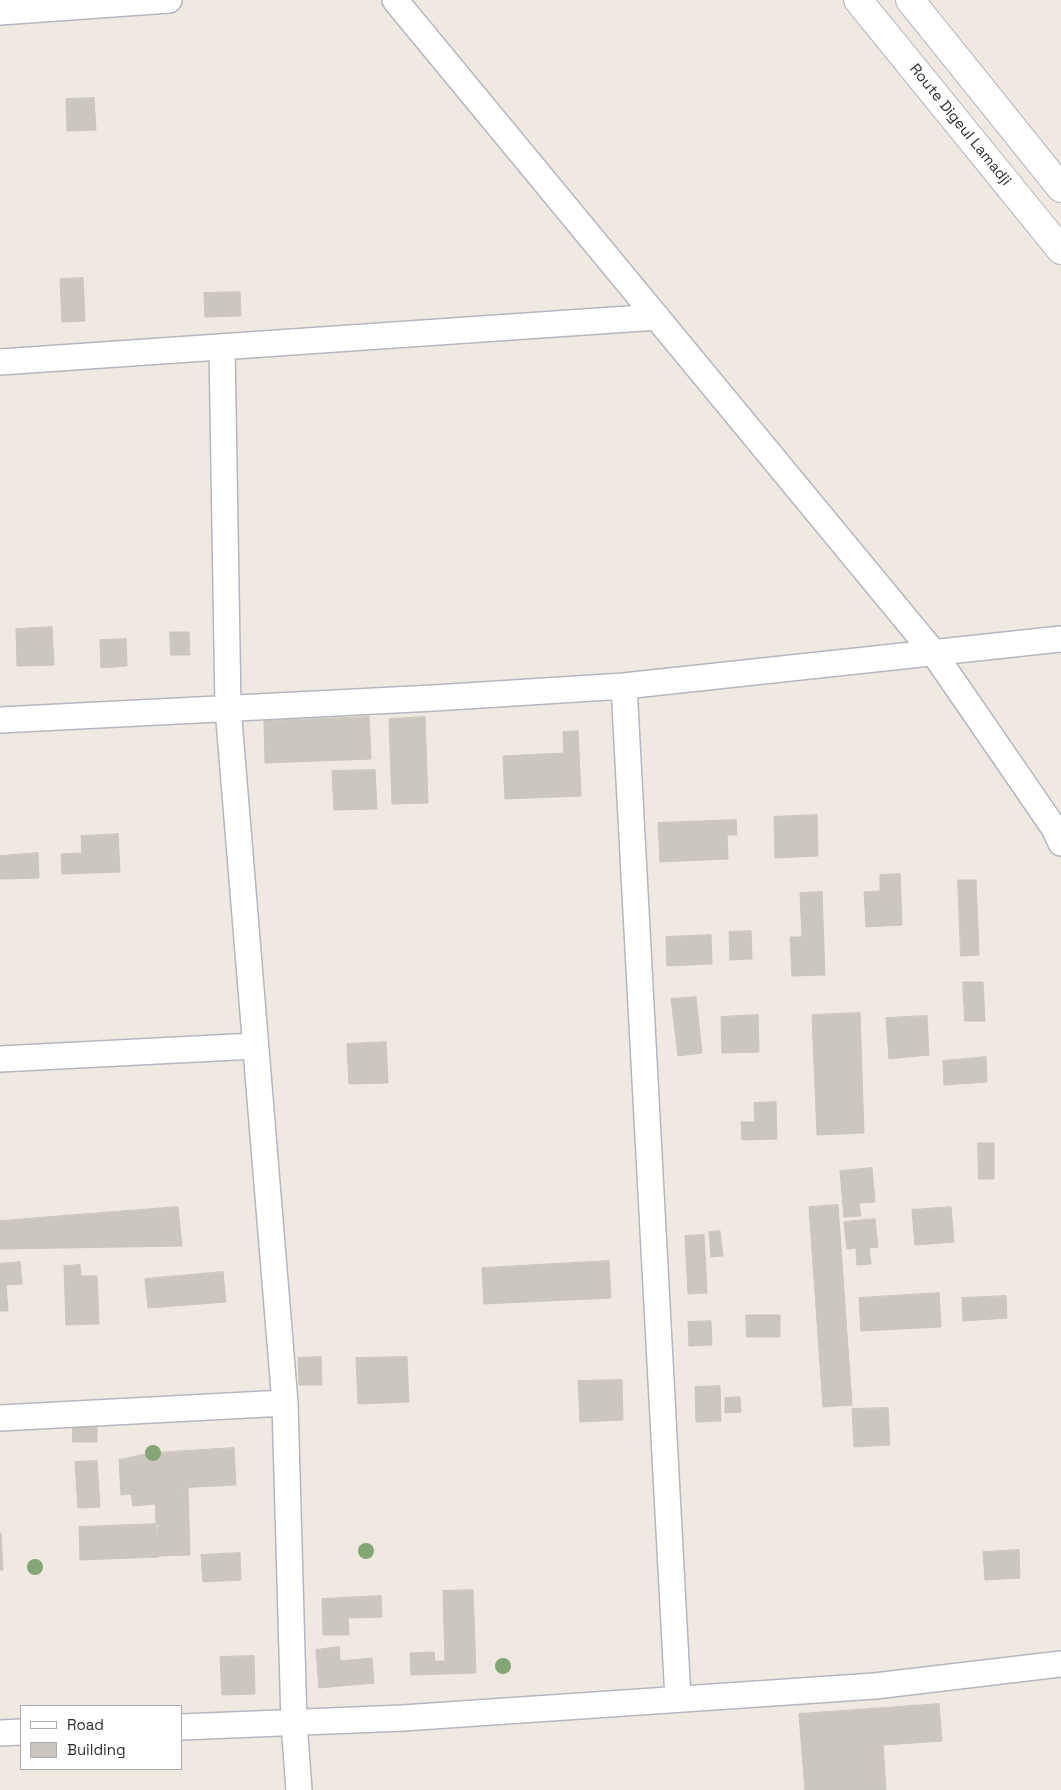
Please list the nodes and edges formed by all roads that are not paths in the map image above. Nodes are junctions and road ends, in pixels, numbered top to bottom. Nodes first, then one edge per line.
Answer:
1 (169, 0) edge
2 (395, 0) edge
3 (858, 0) edge
4 (910, 0) edge
5 (0, 12) edge
6 (1061, 188) edge
7 (1061, 250) edge
8 (657, 317) junction
9 (222, 347) junction
10 (0, 362) edge
11 (1061, 639) edge
12 (933, 652) junction
13 (624, 686) junction
14 (228, 708) junction
15 (0, 720) edge
16 (1059, 836) edge
17 (255, 1046) junction
18 (0, 1059) edge
19 (284, 1403) junction
20 (0, 1418) edge
21 (1061, 1664) edge
22 (678, 1699) junction
23 (294, 1723) junction
24 (182, 1727) edge
25 (20, 1732) edge
26 (0, 1733) edge
27 (299, 1790) edge

1 - 5 street
2 - 8 street
3 - 7 main road, Route Digeul Lamadji
4 - 6 main road
8 - 9 street
8 - 12 street
9 - 10 street
9 - 14 street
11 - 12 street
12 - 13 street
12 - 16 street
13 - 14 street
13 - 22 street
14 - 15 street
14 - 17 street
17 - 18 street
17 - 19 street
19 - 20 street
19 - 23 street
21 - 22 street
22 - 23 street
23 - 24 street
23 - 27 street
25 - 26 street

